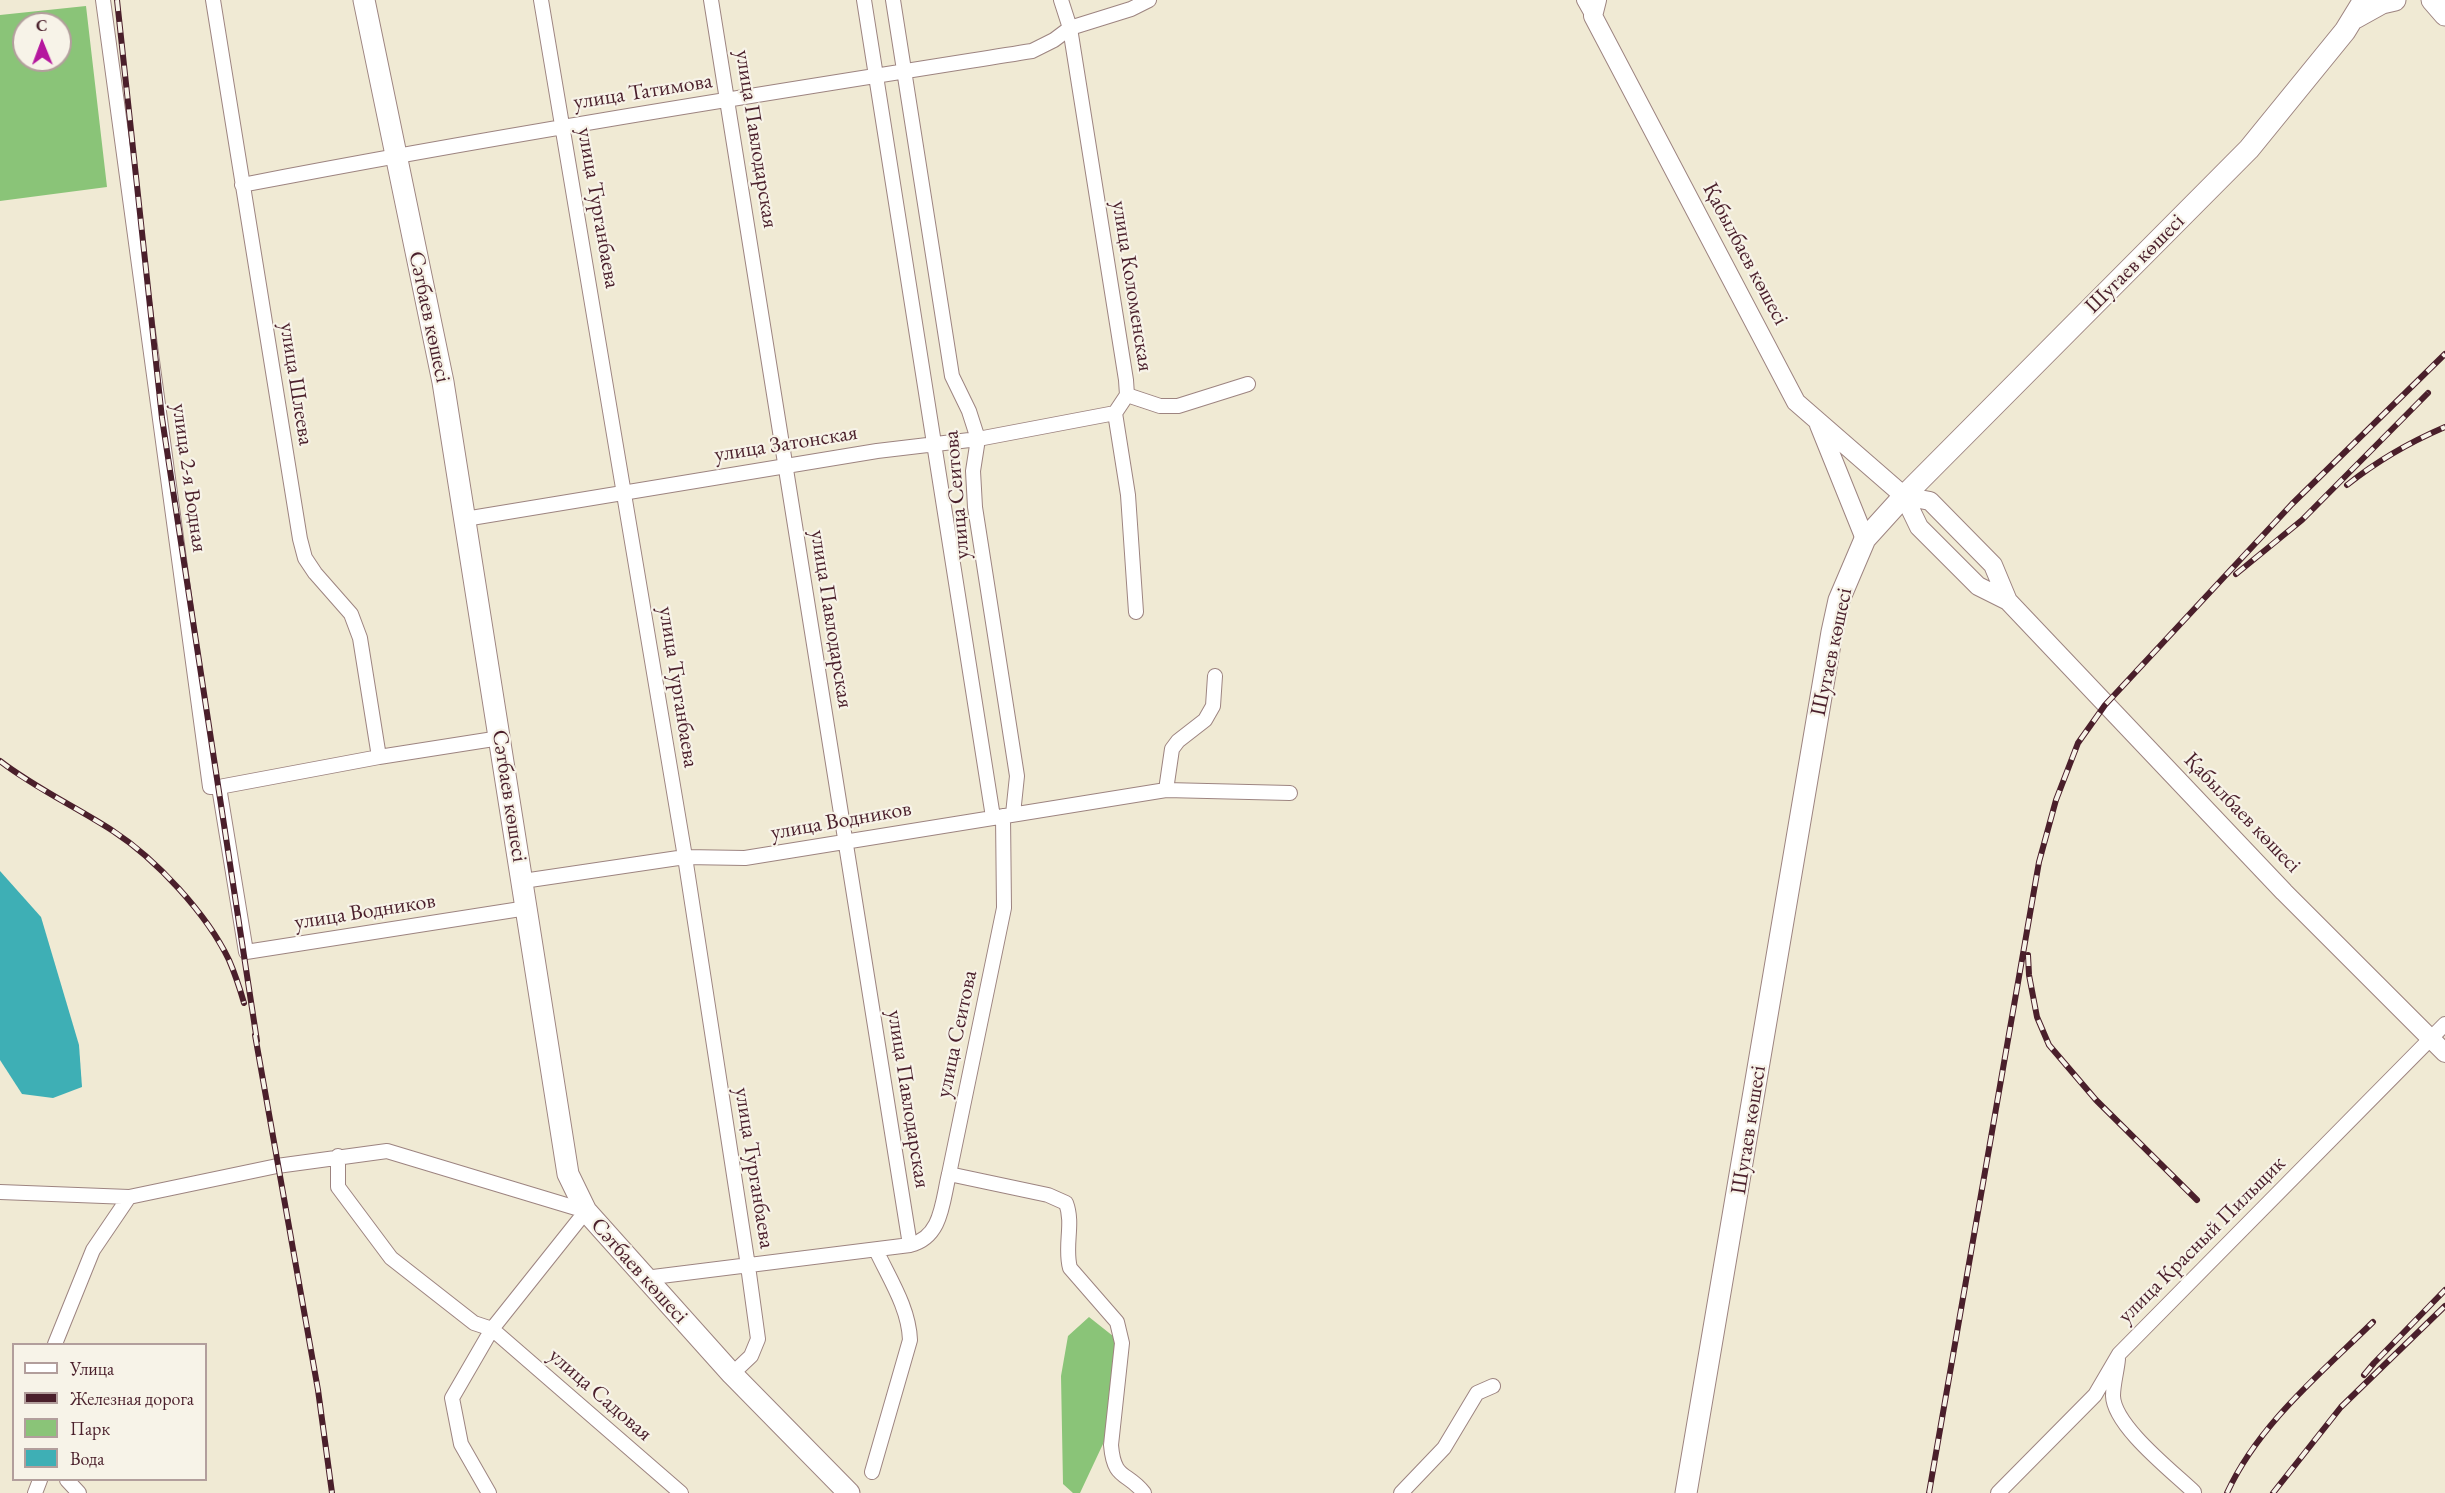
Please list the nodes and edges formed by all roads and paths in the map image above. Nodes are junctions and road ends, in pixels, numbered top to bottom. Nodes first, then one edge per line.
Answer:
1 (103, 0) edge
2 (213, 0) edge
3 (364, 0) edge
4 (541, 0) edge
5 (711, 0) edge
6 (864, 0) edge
7 (892, 0) edge
8 (1061, 0) edge
9 (1149, 0) edge
10 (2395, 0) edge
11 (1592, 5) edge
12 (2359, 9) edge
13 (1070, 28) junction
14 (904, 72) junction
15 (876, 77) junction
16 (729, 99) junction
17 (562, 126) junction
18 (395, 155) junction
19 (242, 185) junction
20 (1248, 384) dead end
21 (1127, 395) junction
22 (1115, 413) junction
23 (1818, 421) junction
24 (978, 439) junction
25 (934, 444) junction
26 (786, 465) junction
27 (625, 492) junction
28 (1904, 496) junction
29 (465, 519) junction
30 (1865, 539) junction
31 (2008, 601) junction
32 (1136, 612) dead end
33 (1215, 676) dead end
34 (500, 738) junction
35 (379, 757) junction
36 (219, 787) junction
37 (1166, 790) junction
38 (1290, 793) dead end
39 (1003, 815) junction
40 (845, 841) junction
41 (685, 857) junction
42 (523, 882) junction
43 (527, 908) junction
44 (246, 952) joint
45 (2445, 1024) edge
46 (2431, 1038) junction
47 (2445, 1053) edge
48 (338, 1156) junction
49 (949, 1174) junction
50 (0, 1192) edge
51 (129, 1197) junction
52 (586, 1211) junction
53 (910, 1245) junction
54 (876, 1250) junction
55 (748, 1266) junction
56 (645, 1278) junction
57 (492, 1329) junction
58 (55, 1343) edge
59 (2119, 1354) junction
60 (732, 1374) junction
61 (1493, 1386) dead end
62 (872, 1472) dead end
63 (69, 1481) edge
64 (2194, 1492) edge
65 (79, 1493) edge
66 (489, 1493) edge
67 (681, 1493) edge
68 (849, 1493) edge
69 (1144, 1493) edge
70 (1401, 1493) edge
71 (1686, 1493) edge
72 (1998, 1493) edge

1 - 36 street, улица 2-я Водная
2 - 19 street, улица Шлеева
3 - 18 main road, Сәтбаев көшесі
4 - 17 street, улица Турганбаева
5 - 16 street, улица Павлодарская
6 - 15 street, улица Сеитова
7 - 14 street, улица Сеитова
8 - 13 street, улица Коломенская
9 - 13 street, улица Татимова
10 - 12 main road
11 - 23 main road, Қабылбаев көшесі
12 - 28 main road, Шугаев көшесі
13 - 14 street, улица Татимова
13 - 21 street, улица Коломенская
14 - 15 street, улица Татимова
14 - 24 street, улица Сеитова
15 - 16 street, улица Татимова
15 - 25 street, улица Сеитова
16 - 17 street, улица Татимова
16 - 26 street, улица Павлодарская
17 - 18 street, улица Татимова
17 - 27 street, улица Турганбаева
18 - 19 street, улица Татимова
18 - 29 main road, Сәтбаев көшесі
19 - 35 street, улица Шлеева
20 - 21 street
21 - 22 street, улица Коломенская
22 - 24 street, улица Затонская
22 - 32 street
23 - 28 main road, Қабылбаев көшесі
23 - 30 main road
24 - 25 street, улица Затонская
24 - 39 street, улица Сеитова
25 - 26 street, улица Затонская
25 - 39 street, улица Сеитова
26 - 27 street, улица Затонская
26 - 40 street, улица Павлодарская
27 - 29 street, улица Затонская
27 - 41 street, улица Турганбаева
28 - 30 main road, Шугаев көшесі
28 - 31 main road, Қабылбаев көшесі
28 - 31 main road, Қабылбаев көшесі
29 - 34 main road, Сәтбаев көшесі
30 - 71 main road, Шугаев көшесі
31 - 46 main road, Қабылбаев көшесі
33 - 37 street
34 - 35 street
34 - 42 main road, Сәтбаев көшесі
35 - 36 street
36 - 44 street, улица 2-я Водная
37 - 38 street, улица Водников
37 - 39 street, улица Водников
39 - 40 street, улица Водников
39 - 49 street, улица Сеитова
40 - 41 street, улица Водников
40 - 53 street, улица Павлодарская
41 - 42 street, улица Водников
41 - 55 street, улица Турганбаева
42 - 43 main road, Сәтбаев көшесі
43 - 44 street, улица Водников
43 - 52 main road, Сәтбаев көшесі
45 - 46 street, улица Красный Пильщик
46 - 47 main road, Қабылбаев көшесі
46 - 59 street, улица Красный Пильщик
48 - 51 street
48 - 52 street
48 - 57 street, улица Садовая
49 - 53 street, улица Сеитова
49 - 69 street
50 - 51 street
51 - 58 street
52 - 56 main road, Сәтбаев көшесі
52 - 57 street
53 - 54 street, улица Сеитова
54 - 55 street, улица Сеитова
54 - 62 street
55 - 56 street, улица Сеитова
55 - 60 street, улица Турганбаева
56 - 60 main road, Сәтбаев көшесі
57 - 66 street
57 - 67 street, улица Садовая
59 - 64 street
59 - 72 street, улица Красный Пильщик
60 - 68 main road, Сәтбаев көшесі
61 - 70 street
63 - 65 street

